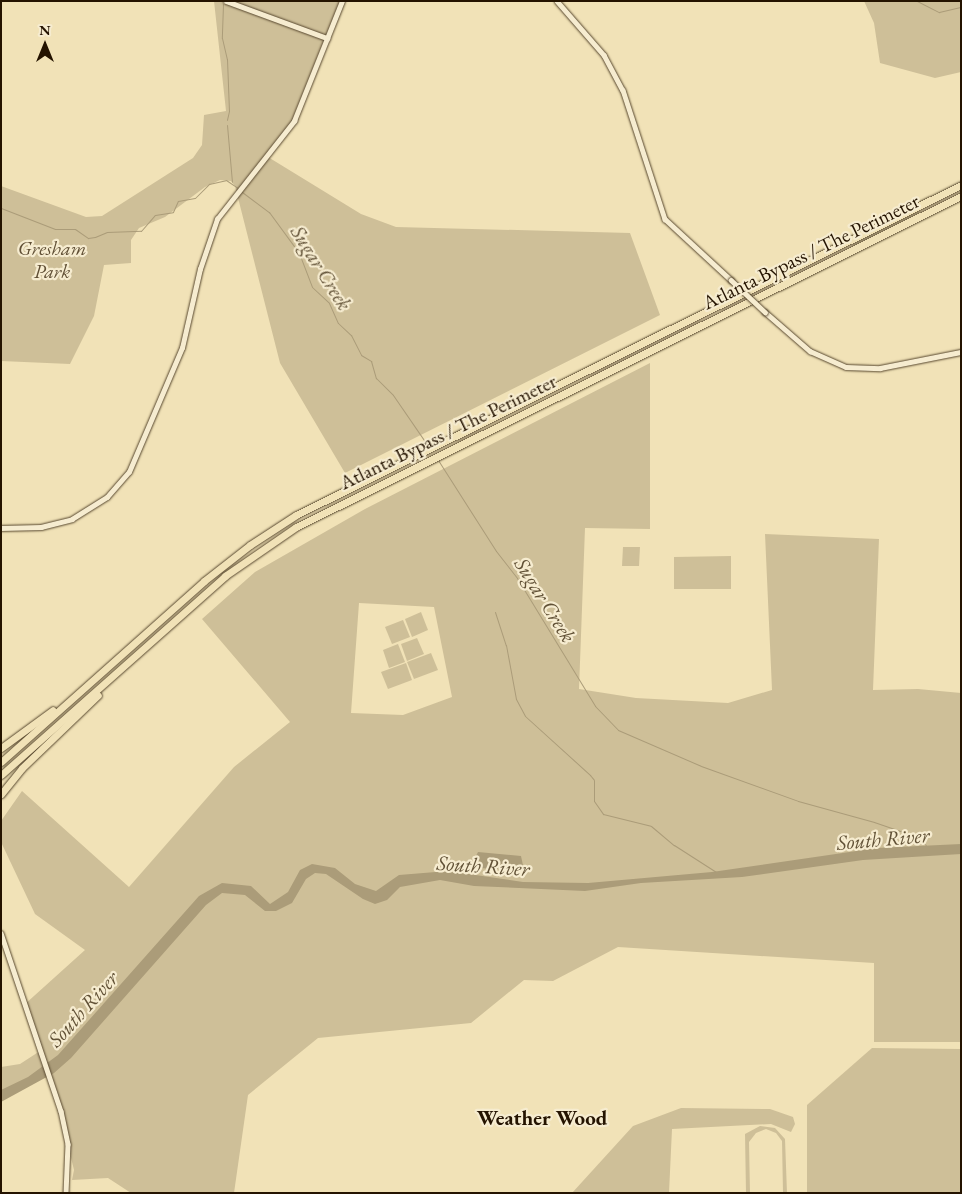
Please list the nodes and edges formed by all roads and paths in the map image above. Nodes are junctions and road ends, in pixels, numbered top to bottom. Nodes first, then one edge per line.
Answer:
1 (226, 1) edge
2 (342, 1) edge
3 (557, 1) edge
4 (327, 38) junction
5 (961, 185) edge
6 (961, 196) edge
7 (961, 352) edge
8 (1, 528) edge
9 (138, 654) junction
10 (84, 688) junction
11 (1, 748) edge
12 (1, 762) edge
13 (1, 775) edge
14 (1, 794) edge
15 (1, 933) edge
16 (66, 1193) edge

1 - 4 street
2 - 4 street
3 - 7 street, bridge
4 - 8 street
5 - 10 highway, Atlanta Bypass / The Perimeter
6 - 9 highway, Atlanta Bypass / The Perimeter
9 - 13 highway, Atlanta Bypass / The Perimeter
9 - 14 highway
10 - 11 highway
10 - 12 highway, Atlanta Bypass / The Perimeter
15 - 16 street

